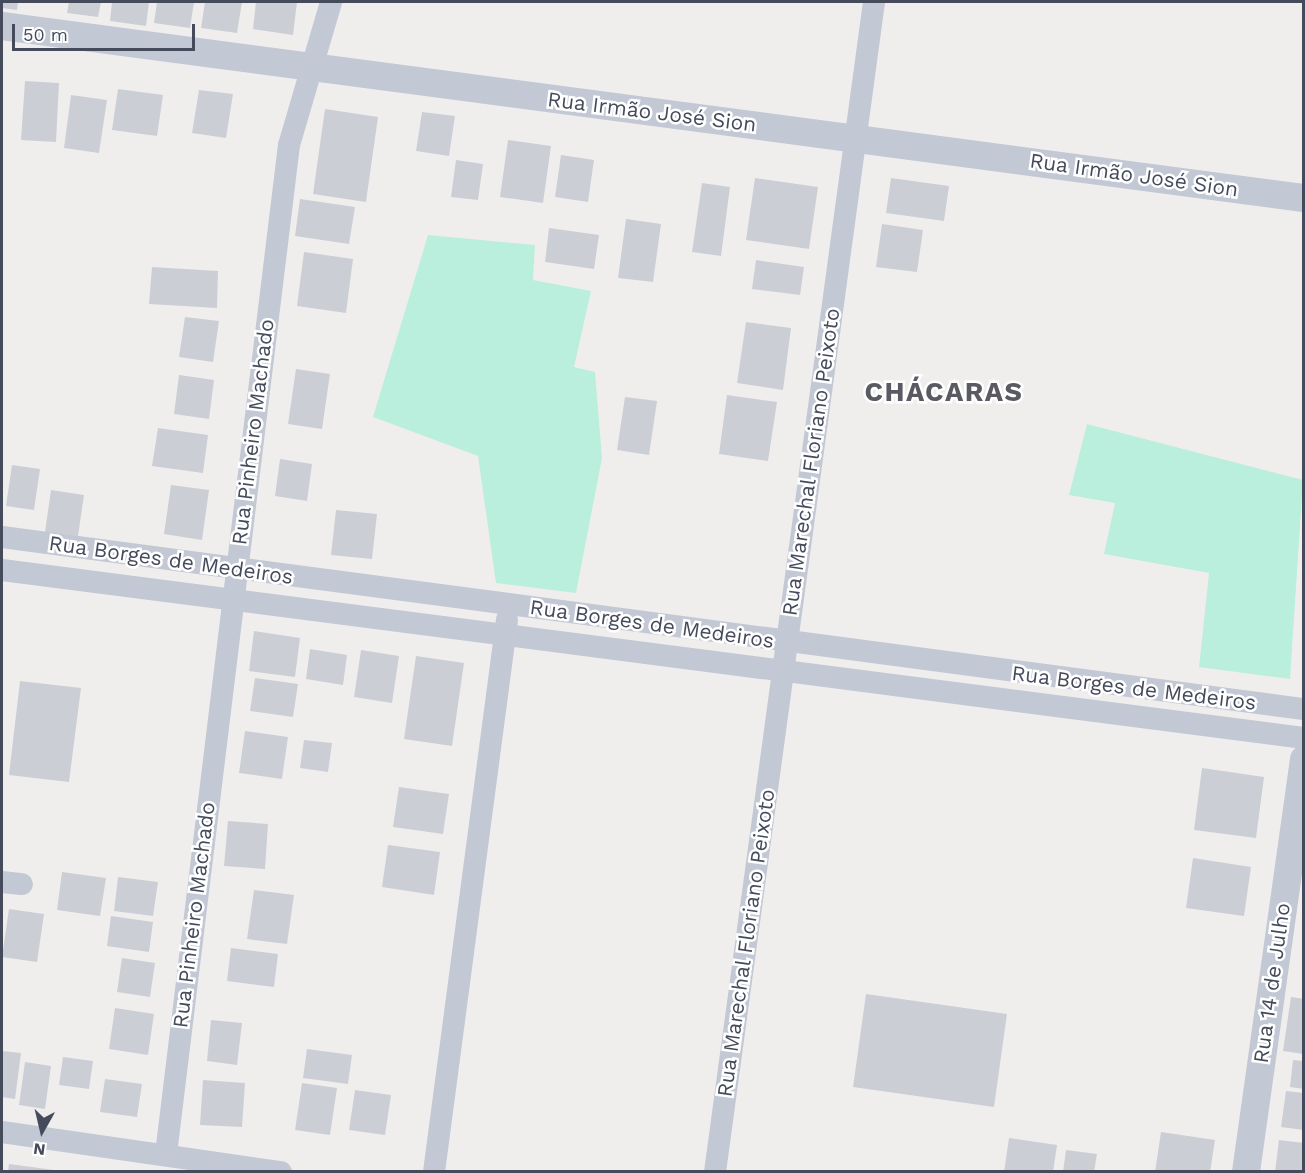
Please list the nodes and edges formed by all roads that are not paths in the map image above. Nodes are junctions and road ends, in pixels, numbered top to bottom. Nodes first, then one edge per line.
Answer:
1 (331, 2) edge
2 (874, 2) edge
3 (2, 26) edge
4 (308, 68) junction
5 (855, 138) junction
6 (1304, 198) edge
7 (2, 537) edge
8 (2, 570) edge
9 (235, 571) junction
10 (231, 597) junction
11 (509, 603) junction
12 (505, 633) junction
13 (787, 642) junction
14 (783, 670) junction
15 (1304, 710) edge
16 (1304, 738) edge
17 (1304, 759) edge
18 (2, 1132) edge
19 (166, 1154) junction
20 (229, 1168) edge
21 (281, 1172) edge
22 (434, 1172) edge
23 (715, 1172) edge
24 (1246, 1172) edge

1 - 4 street, Rua Pinheiro Machado
2 - 5 street, Rua Marechal Floriano Peixoto
3 - 4 street, Rua Irmão José Sion
4 - 5 street, Rua Irmão José Sion
4 - 9 street, Rua Pinheiro Machado
5 - 6 street, Rua Irmão José Sion
5 - 13 street, Rua Marechal Floriano Peixoto
7 - 9 street, Rua Borges de Medeiros
8 - 10 street, Rua Borges de Medeiros
9 - 10 street, Rua Pinheiro Machado
9 - 11 street, Rua Borges de Medeiros
10 - 12 street, Rua Borges de Medeiros
10 - 19 street, Rua Pinheiro Machado
11 - 12 street
11 - 13 street, Rua Borges de Medeiros
12 - 14 street, Rua Borges de Medeiros
12 - 22 street
13 - 14 street, Rua Marechal Floriano Peixoto
13 - 15 street, Rua Borges de Medeiros
14 - 16 street, Rua Borges de Medeiros
14 - 23 street, Rua Marechal Floriano Peixoto
17 - 24 street, Rua 14 de Julho
18 - 19 street
19 - 20 street
20 - 21 street

